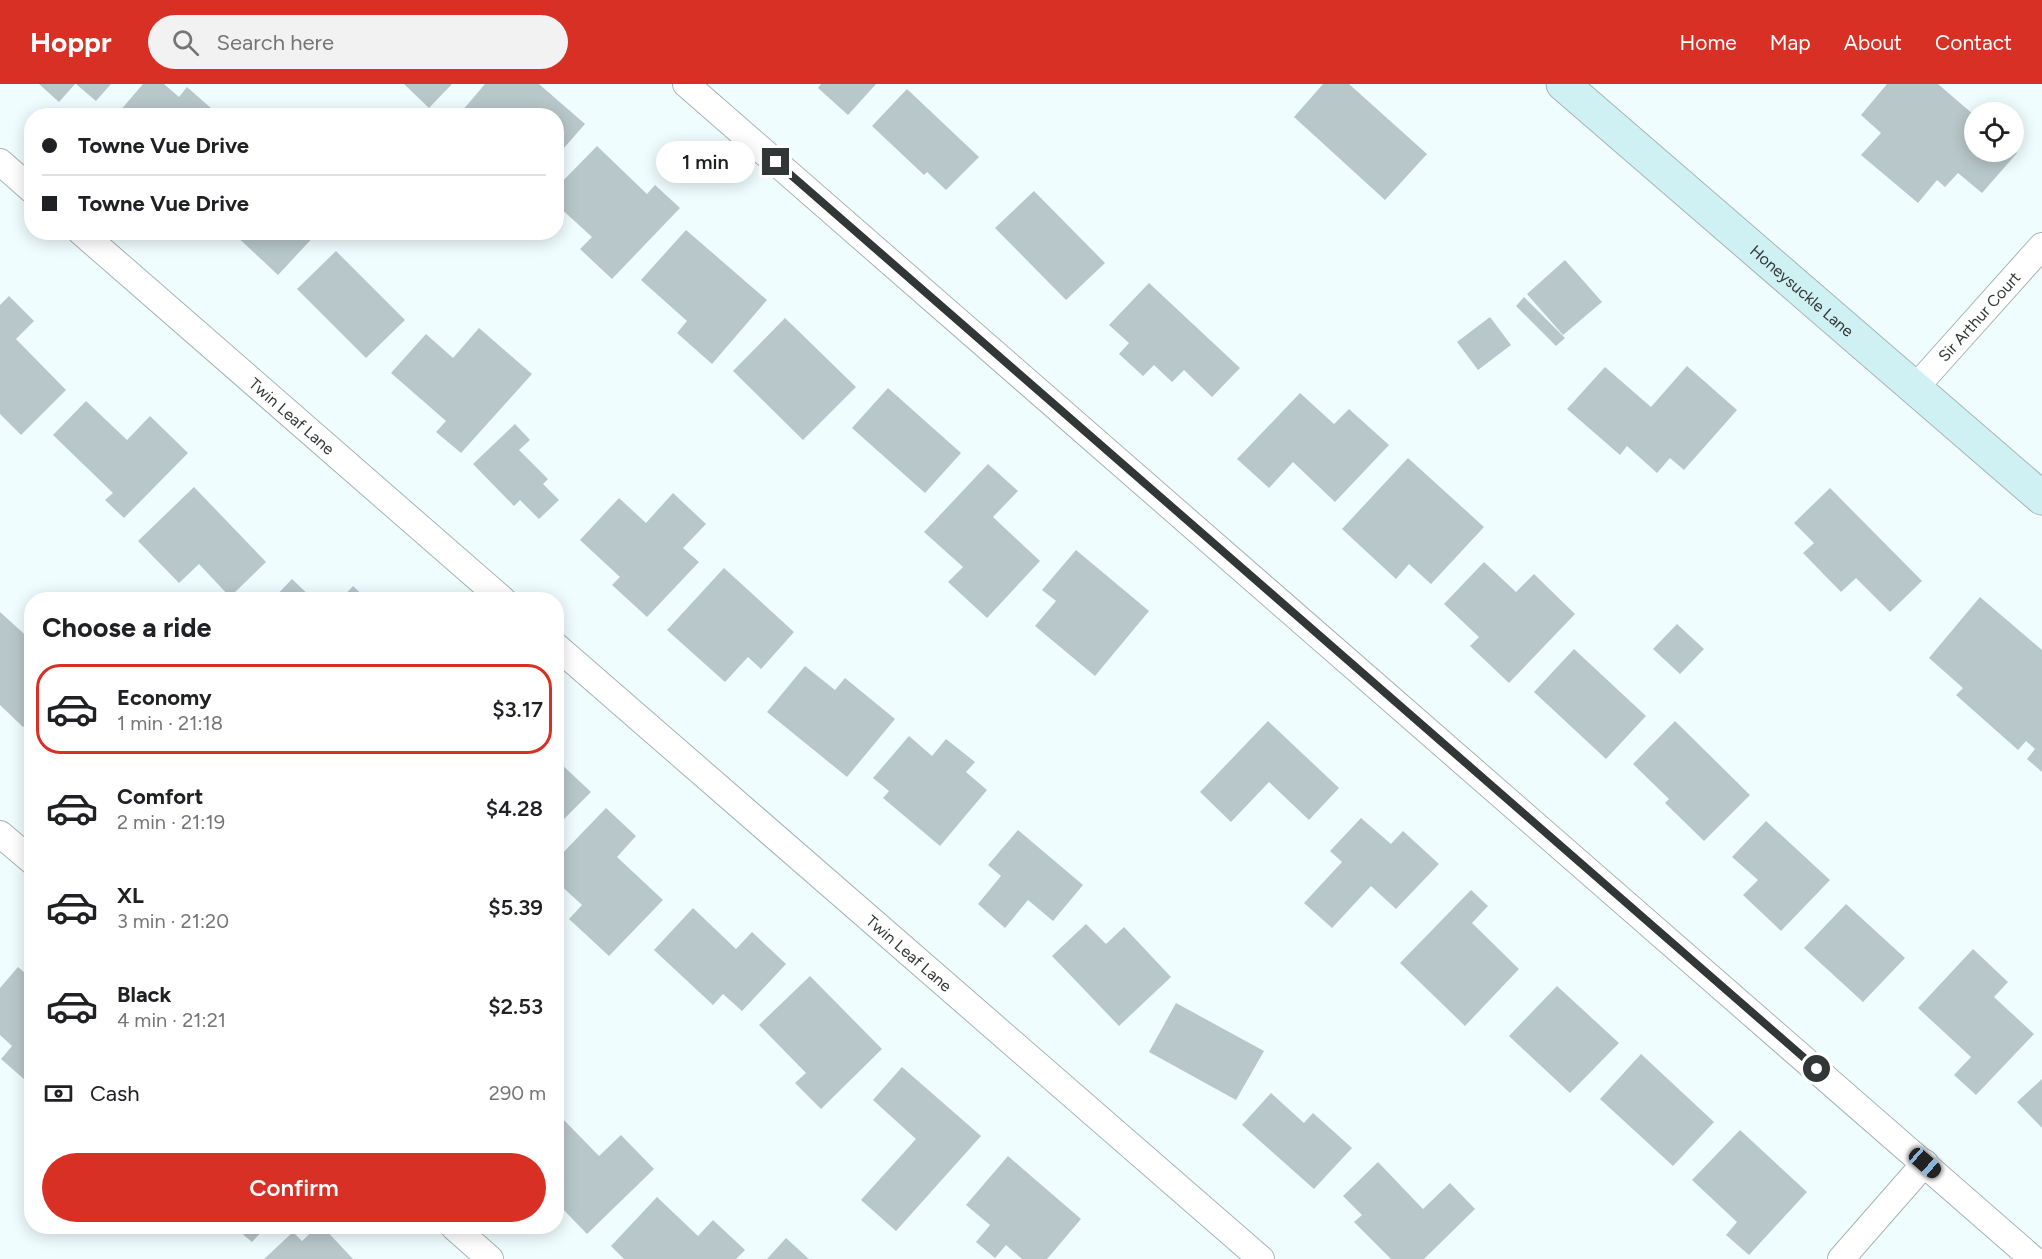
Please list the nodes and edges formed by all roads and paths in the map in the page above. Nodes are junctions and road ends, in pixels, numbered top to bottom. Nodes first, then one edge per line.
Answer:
1 (686, 84) edge
2 (1563, 84) edge
3 (0, 162) edge
4 (24, 183) edge
5 (90, 240) edge
6 (2042, 246) edge
7 (1915, 388) junction
8 (2042, 498) edge
9 (494, 592) edge
10 (564, 653) edge
11 (0, 834) edge
12 (24, 854) edge
13 (1925, 1163) junction
14 (462, 1234) edge
15 (490, 1259) edge
16 (1261, 1259) edge
17 (1841, 1259) edge
18 (2033, 1259) edge

1 - 13 street
2 - 7 street, Honeysuckle Lane
3 - 4 street
5 - 9 street, Twin Leaf Lane
6 - 7 street, Sir Arthur Court
7 - 8 street, Honeysuckle Lane
10 - 16 street, Twin Leaf Lane
11 - 12 street
13 - 17 street
13 - 18 street
14 - 15 street

